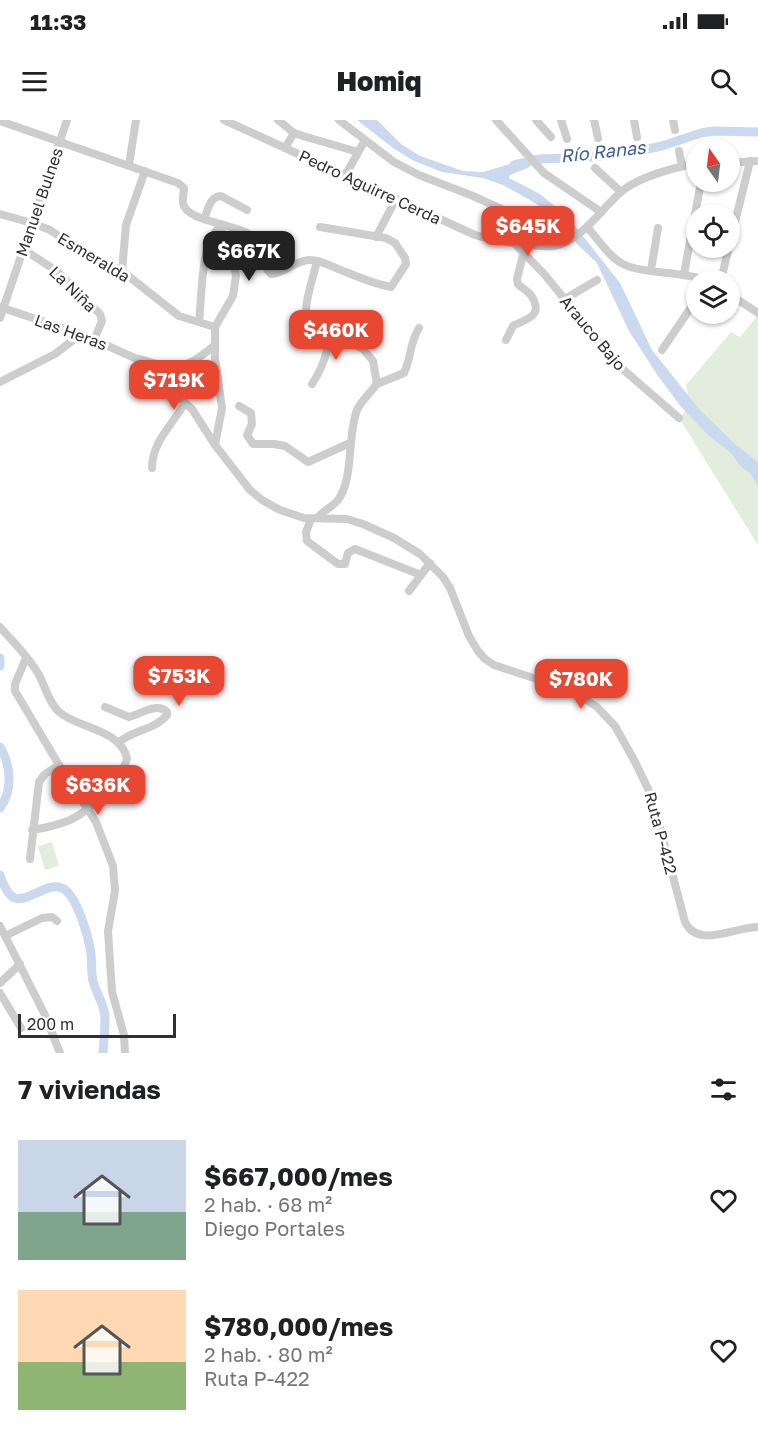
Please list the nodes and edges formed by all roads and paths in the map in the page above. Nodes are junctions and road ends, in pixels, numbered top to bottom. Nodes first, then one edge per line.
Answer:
1 (67, 120) edge
2 (136, 120) edge
3 (224, 120) edge
4 (278, 120) edge
5 (339, 120) edge
6 (496, 120) edge
7 (536, 120) edge
8 (561, 120) edge
9 (594, 120) edge
10 (634, 120) edge
11 (673, 120) edge
12 (0, 121) edge
13 (675, 130) dead end
14 (294, 133) junction
15 (551, 137) dead end
16 (637, 137) dead end
17 (598, 138) dead end
18 (567, 139) dead end
19 (365, 140) junction
20 (60, 143) junction
21 (285, 148) junction
22 (679, 151) dead end
23 (358, 152) junction
24 (754, 161) edge
25 (129, 165) junction
26 (686, 165) edge
27 (682, 166) junction
28 (595, 168) dead end
29 (145, 171) junction
30 (345, 176) junction
31 (621, 192) junction
32 (699, 192) edge
33 (396, 199) junction
34 (247, 210) dead end
35 (602, 212) junction
36 (0, 214) edge
37 (204, 219) junction
38 (32, 222) junction
39 (220, 226) junction
40 (320, 227) dead end
41 (586, 228) junction
42 (658, 228) dead end
43 (376, 237) junction
44 (513, 242) junction
45 (561, 243) junction
46 (23, 249) junction
47 (523, 255) junction
48 (317, 261) junction
49 (651, 270) junction
50 (724, 270) edge
51 (122, 271) junction
52 (684, 274) joint
53 (597, 280) dead end
54 (565, 299) junction
55 (740, 301) edge
56 (1, 308) edge
57 (758, 313) edge
58 (686, 315) edge
59 (0, 318) edge
60 (199, 322) junction
61 (215, 327) junction
62 (419, 328) dead end
63 (328, 331) junction
64 (81, 334) junction
65 (94, 340) junction
66 (506, 340) dead end
67 (214, 346) junction
68 (662, 351) dead end
69 (137, 358) junction
70 (0, 382) edge
71 (312, 384) dead end
72 (377, 384) junction
73 (185, 403) junction
74 (239, 406) dead end
75 (679, 418) dead end
76 (350, 444) junction
77 (215, 445) junction
78 (152, 468) dead end
79 (317, 518) junction
80 (430, 563) junction
81 (421, 574) junction
82 (409, 591) dead end
83 (0, 627) edge
84 (26, 657) junction
85 (105, 707) dead end
86 (118, 743) junction
87 (59, 765) junction
88 (87, 808) junction
89 (33, 830) junction
90 (30, 859) dead end
91 (57, 921) dead end
92 (0, 926) edge
93 (758, 927) edge
94 (5, 936) junction
95 (20, 963) junction
96 (0, 983) edge
97 (0, 993) edge
98 (21, 1028) dead end
99 (60, 1053) edge
100 (125, 1053) edge

1 - 20 street, Manuel Bulnes
2 - 25 street
3 - 21 street, Pedro Aguirre Cerda
4 - 14 street
5 - 19 street
6 - 35 street
7 - 15 street
8 - 18 street
9 - 17 street
10 - 16 street
11 - 13 street
12 - 20 street
14 - 21 street
14 - 23 street
19 - 23 street
19 - 45 street
20 - 25 street
20 - 38 street, Manuel Bulnes
21 - 30 street, Pedro Aguirre Cerda
22 - 27 street
23 - 30 street
24 - 50 street
25 - 29 street
26 - 27 street
27 - 31 street
28 - 31 street
29 - 37 street
29 - 51 street
30 - 33 street, Pedro Aguirre Cerda
31 - 35 street
32 - 52 street
33 - 43 street
33 - 44 street, Pedro Aguirre Cerda
34 - 37 street
35 - 41 street
36 - 38 street, Esmeralda
37 - 39 street
38 - 46 street, Manuel Bulnes
38 - 51 street, Esmeralda
39 - 48 street
39 - 60 street
39 - 61 street
40 - 43 street
41 - 45 street
41 - 49 street
42 - 49 street
43 - 48 street
44 - 45 street, Pedro Aguirre Cerda
44 - 47 street, Arauco Bajo
46 - 56 street, Manuel Bulnes
46 - 65 street, La Niña
47 - 54 street, Arauco Bajo
47 - 66 street
48 - 63 street
49 - 52 street
51 - 60 street, Esmeralda
53 - 54 street
54 - 75 street, Arauco Bajo
55 - 57 street
56 - 59 street, Manuel Bulnes
56 - 64 street, Las Heras
58 - 68 street
60 - 61 street, Esmeralda
61 - 67 street
62 - 72 street
63 - 71 street
63 - 72 street
64 - 65 street, Las Heras
64 - 70 street
65 - 69 street, Las Heras
67 - 69 street
67 - 77 street
69 - 73 street, Las Heras
72 - 76 street
73 - 77 street, Las Heras
73 - 78 street
74 - 76 street
76 - 79 street
77 - 79 street, Las Heras
79 - 80 street, Ruta P-422
79 - 81 street
80 - 81 street
80 - 93 street, Ruta P-422
81 - 82 street
83 - 84 street
84 - 86 street
84 - 87 street
85 - 86 street
86 - 88 street
87 - 88 street
87 - 89 street
88 - 89 street
88 - 100 street
89 - 90 street
91 - 94 street
92 - 94 street
94 - 95 street
95 - 96 street
95 - 99 street
97 - 98 street

